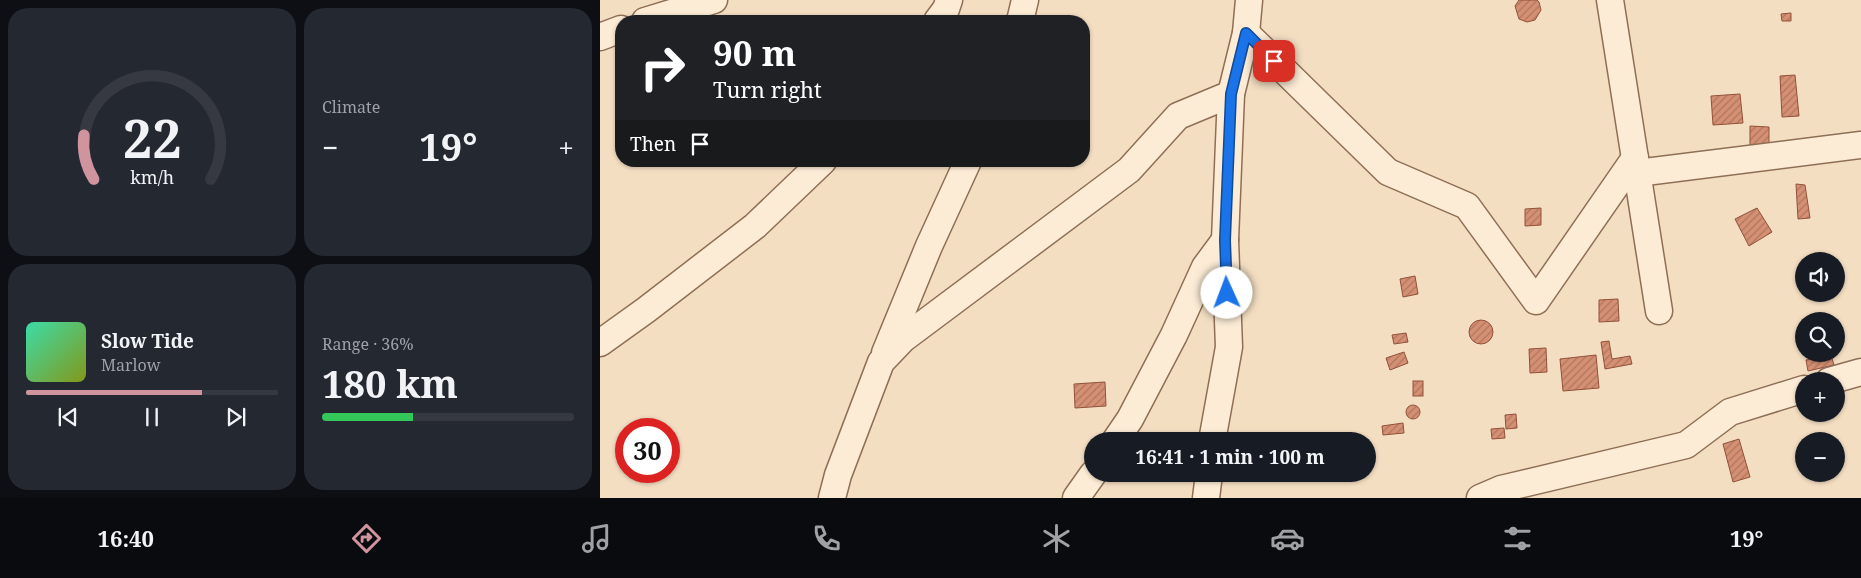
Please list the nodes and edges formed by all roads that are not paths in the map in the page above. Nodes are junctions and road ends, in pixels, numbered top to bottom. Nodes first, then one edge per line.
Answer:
1 (714, 0) edge
2 (949, 0) edge
3 (1025, 0) edge
4 (1249, 0) edge
5 (1610, 0) edge
6 (665, 15) edge
7 (942, 15) edge
8 (1021, 15) edge
9 (615, 31) edge
10 (1246, 33) junction
11 (600, 37) edge
12 (1231, 94) junction
13 (1861, 146) edge
14 (1636, 165) junction
15 (817, 167) edge
16 (965, 167) edge
17 (1225, 240) junction
18 (1659, 311) dead end
19 (600, 343) edge
20 (881, 362) junction
21 (1861, 372) edge
22 (1845, 376) edge
23 (1795, 392) edge
24 (1121, 432) edge
25 (1214, 432) edge
26 (1087, 482) edge
27 (1208, 482) edge
28 (832, 498) edge
29 (1076, 498) edge
30 (1206, 498) edge
31 (1480, 498) edge

1 - 6 street
2 - 7 street
3 - 8 street
4 - 10 street
5 - 14 street
9 - 11 street
10 - 12 street
10 - 14 street
12 - 17 street
12 - 20 street
13 - 14 street
14 - 18 street
15 - 19 street
16 - 20 street
17 - 24 street
17 - 25 street
20 - 28 street
21 - 22 street
23 - 31 street
26 - 29 street
27 - 30 street

